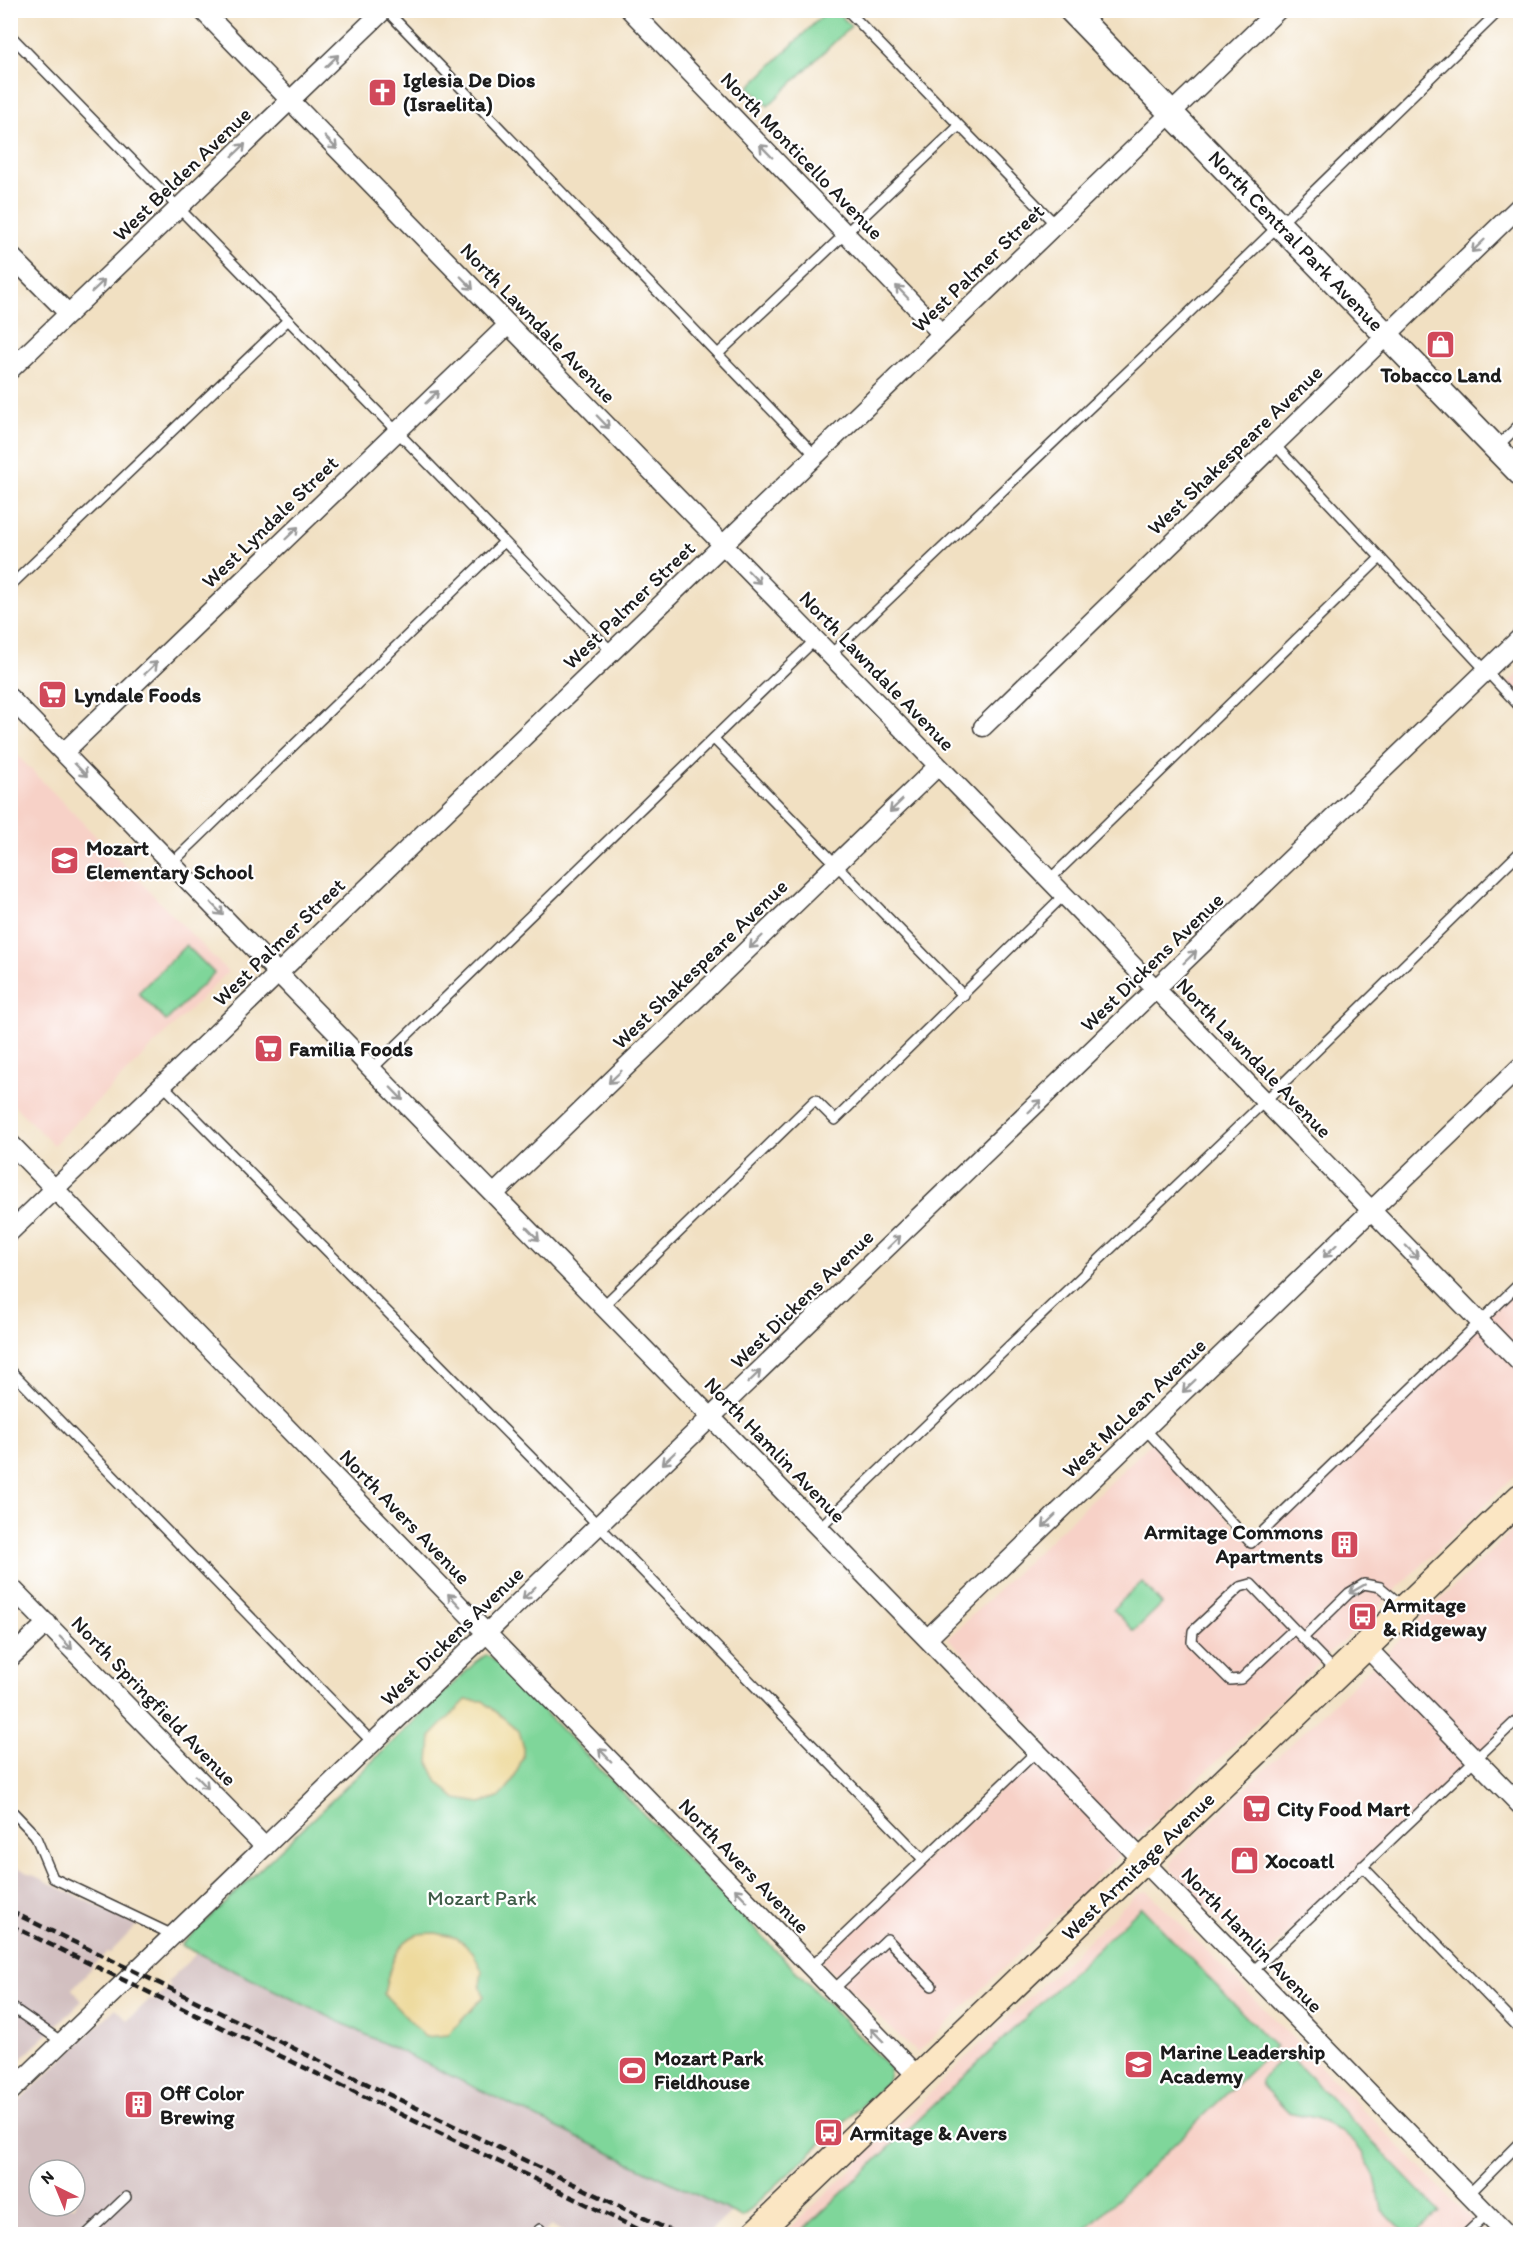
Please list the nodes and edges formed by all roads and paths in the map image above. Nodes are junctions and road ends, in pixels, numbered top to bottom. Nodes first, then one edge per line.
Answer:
1 (202, 10) edge
2 (385, 10) edge
3 (630, 10) edge
4 (847, 10) edge
5 (1071, 10) edge
6 (1278, 10) edge
7 (1500, 10) edge
8 (10, 35) edge
9 (290, 101) junction
10 (1171, 113) junction
11 (959, 126) junction
12 (1521, 206) edge
13 (179, 208) junction
14 (1279, 224) junction
15 (1056, 225) junction
16 (845, 232) junction
17 (10, 255) edge
18 (69, 314) junction
19 (288, 320) junction
20 (508, 325) junction
21 (942, 334) junction
22 (1386, 334) junction
23 (718, 354) junction
24 (10, 370) edge
25 (1521, 424) edge
26 (397, 432) junction
27 (1274, 444) junction
28 (1496, 448) junction
29 (816, 456) junction
30 (1521, 473) edge
31 (504, 542) junction
32 (723, 545) junction
33 (1380, 558) junction
34 (10, 586) edge
35 (1521, 638) edge
36 (815, 640) junction
37 (612, 652) junction
38 (830, 655) junction
39 (1487, 671) junction
40 (11, 698) edge
41 (1521, 707) edge
42 (983, 727) dead end
43 (714, 739) junction
44 (64, 752) junction
45 (938, 766) junction
46 (1521, 852) edge
47 (172, 863) junction
48 (836, 864) junction
49 (1049, 880) junction
50 (1065, 895) junction
51 (279, 973) junction
52 (1156, 989) junction
53 (964, 996) junction
54 (1521, 1067) edge
55 (372, 1069) junction
56 (163, 1085) junction
57 (1265, 1101) junction
58 (10, 1143) edge
59 (55, 1189) junction
60 (494, 1194) junction
61 (1372, 1210) junction
62 (10, 1232) edge
63 (1521, 1283) edge
64 (603, 1306) junction
65 (1480, 1322) junction
66 (1521, 1363) edge
67 (10, 1370) edge
68 (711, 1418) junction
69 (1145, 1429) junction
70 (1521, 1498) edge
71 (599, 1526) junction
72 (819, 1528) junction
73 (10, 1586) edge
74 (1406, 1609) junction
75 (47, 1623) junction
76 (1294, 1629) junction
77 (487, 1634) junction
78 (1303, 1638) junction
79 (927, 1639) junction
80 (1366, 1647) junction
81 (10, 1658) edge
82 (1338, 1674) junction
83 (1521, 1717) edge
84 (373, 1743) junction
85 (1037, 1751) junction
86 (1476, 1759) junction
87 (1521, 1805) edge
88 (10, 1809) edge
89 (265, 1847) junction
90 (922, 1859) junction
91 (1143, 1861) junction
92 (1362, 1866) junction
93 (173, 1935) junction
94 (811, 1967) junction
95 (1252, 1972) junction
96 (933, 1986) dead end
97 (833, 1990) junction
98 (10, 2006) edge
99 (1521, 2029) edge
100 (62, 2042) junction
101 (918, 2077) junction
102 (10, 2092) edge
103 (1521, 2143) edge
104 (1468, 2194) junction
105 (126, 2196) dead end
106 (1487, 2214) junction
107 (87, 2235) edge
108 (755, 2235) edge
109 (1466, 2235) edge
110 (1507, 2235) edge

1 - 9 street, North Lawndale Avenue
9 -> 2 street, West Belden Avenue
2 - 23 lane
16 -> 3 street, North Monticello Avenue
4 - 11 lane
5 - 10 street, North Central Park Avenue
6 - 10 street, West Palmer Street
7 - 14 lane
8 - 13 lane
13 -> 9 street, West Belden Avenue
9 -> 20 street, North Lawndale Avenue
10 - 14 street, North Central Park Avenue
10 - 15 street, West Palmer Street
11 - 15 lane
11 - 16 lane
12 -> 22 street, West Shakespeare Avenue
18 -> 13 street, West Belden Avenue
13 - 19 lane
14 - 22 street, North Central Park Avenue
14 - 38 lane
15 - 21 street, West Palmer Street
21 -> 16 street, North Monticello Avenue
16 - 23 lane
17 - 18 street
18 - 24 street, West Belden Avenue
19 - 26 lane
19 - 34 lane
26 -> 20 street, West Lyndale Street
20 -> 32 street, North Lawndale Avenue
21 - 29 street, West Palmer Street
22 - 27 street, West Shakespeare Avenue
22 - 28 street, North Central Park Avenue
23 - 29 lane
25 - 28 lane
26 - 31 lane
44 -> 26 street, West Lyndale Street
27 - 33 lane
27 - 42 street, West Shakespeare Avenue
28 - 30 street, North Central Park Avenue
29 - 32 street, West Palmer Street
31 - 37 lane
31 - 47 lane
32 -> 36 street, North Lawndale Avenue
32 - 37 street, West Palmer Street
33 - 39 lane
33 - 49 lane
35 - 39 street, West Dickens Avenue
36 - 38 street, North Lawndale Avenue
36 - 43 lane
37 - 51 street, West Palmer Street
38 - 45 street, North Lawndale Avenue
39 - 41 lane
52 -> 39 street, West Dickens Avenue
40 - 44 street, North Hamlin Avenue
43 - 48 lane
43 - 55 lane
44 -> 47 street, North Hamlin Avenue
45 -> 48 street, West Shakespeare Avenue
45 - 49 street, North Lawndale Avenue
46 - 57 lane
47 -> 51 street, North Hamlin Avenue
48 - 53 lane
48 -> 60 street, West Shakespeare Avenue
49 - 50 street, North Lawndale Avenue
50 - 52 street, North Lawndale Avenue
50 - 53 lane
51 - 55 street, North Hamlin Avenue
51 - 56 street, West Palmer Street
52 - 57 street, North Lawndale Avenue
68 -> 52 street, West Dickens Avenue
53 - 64 lane
54 - 61 street, West McLean Avenue
55 -> 60 street, North Hamlin Avenue
56 - 59 street, West Palmer Street
56 - 71 lane
57 - 61 street, North Lawndale Avenue
57 - 72 lane
58 - 59 street, North Avers Avenue
59 - 62 street, West Palmer Street
77 -> 59 street, North Avers Avenue
60 -> 64 street, North Hamlin Avenue
61 -> 65 street, North Lawndale Avenue
61 -> 69 street, West McLean Avenue
63 - 65 lane
64 - 68 street, North Hamlin Avenue
65 - 66 street, North Lawndale Avenue
65 - 69 lane
67 - 84 lane
68 -> 71 street, West Dickens Avenue
68 - 72 street, North Hamlin Avenue
69 -> 79 street, West McLean Avenue
70 - 74 main road, West Armitage Avenue
71 -> 77 street, West Dickens Avenue
71 - 90 lane
72 - 79 street, North Hamlin Avenue
73 - 75 street, North Springfield Avenue
74 -> 78 lane
74 - 80 main road, West Armitage Avenue
75 - 81 street
75 -> 89 street, North Springfield Avenue
76 - 76 lane
76 - 78 lane
77 - 84 street, West Dickens Avenue
94 -> 77 street, North Avers Avenue
78 - 82 lane
79 - 85 street, North Hamlin Avenue
80 - 82 main road, West Armitage Avenue
80 - 86 street
82 - 91 main road, West Armitage Avenue
83 - 86 lane
84 - 89 street, West Dickens Avenue
85 - 90 lane
85 - 91 street, North Hamlin Avenue
86 - 87 street
86 - 92 lane
88 - 93 lane
89 - 93 street, West Dickens Avenue
90 - 94 lane
91 - 95 street, North Hamlin Avenue
91 - 101 main road, West Armitage Avenue
92 - 95 lane
92 - 99 lane
93 - 100 street, West Dickens Avenue
94 - 97 street, North Avers Avenue
95 - 104 street, North Hamlin Avenue
96 - 97 lane
101 -> 97 street, North Avers Avenue
98 - 100 lane
100 - 102 street, West Dickens Avenue
101 - 108 main road, West Armitage Avenue
103 - 104 lane
104 - 106 street, North Hamlin Avenue
105 - 107 lane
106 - 109 lane
106 - 110 street, North Hamlin Avenue

